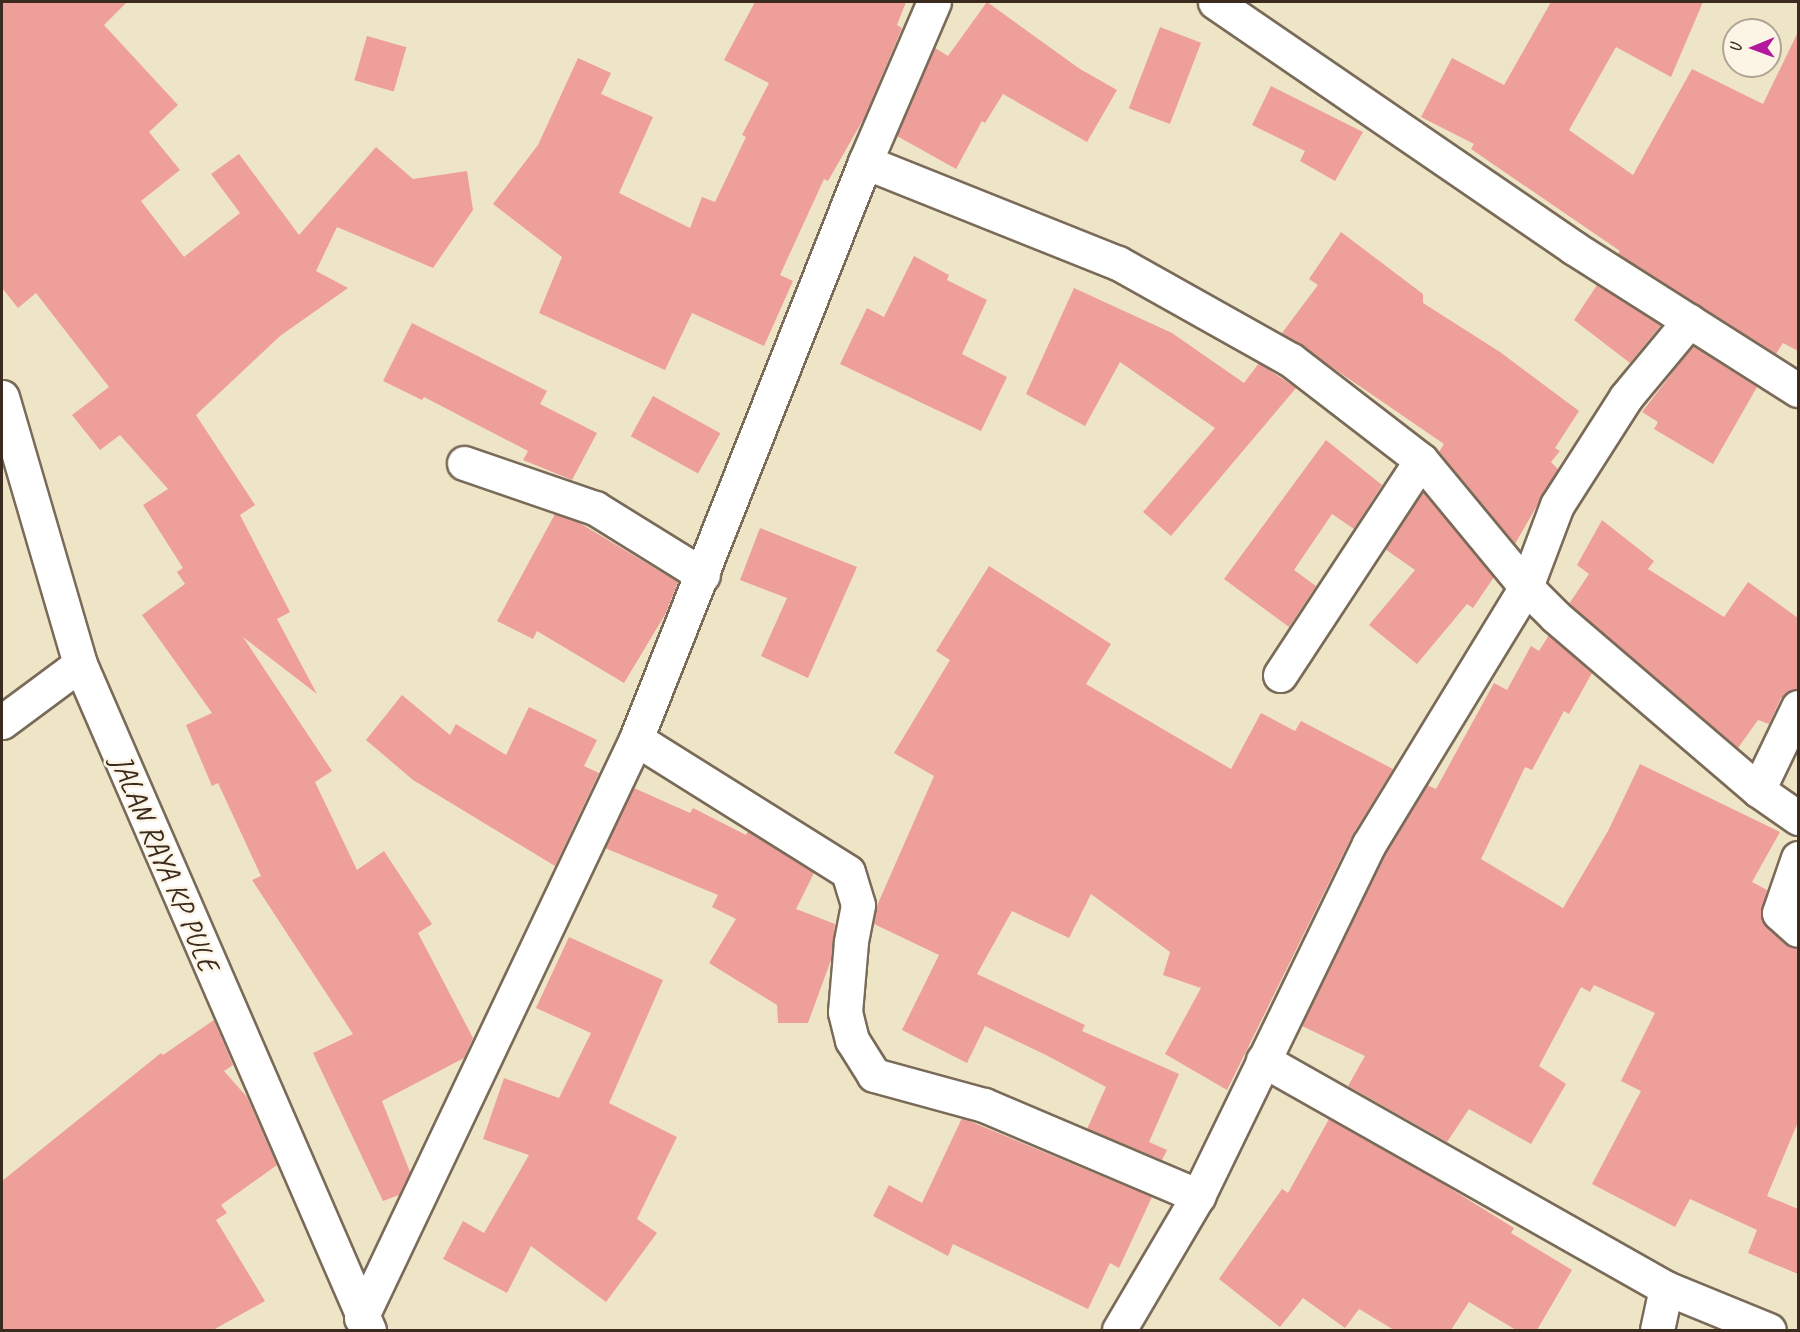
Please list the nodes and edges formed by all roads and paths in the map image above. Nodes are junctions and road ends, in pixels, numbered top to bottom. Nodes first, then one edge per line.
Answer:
1 (934, 2) edge
2 (1215, 2) edge
3 (865, 162) junction
4 (1689, 321) junction
5 (1798, 390) edge
6 (2, 397) edge
7 (1420, 460) junction
8 (464, 463) dead end
9 (703, 575) junction
10 (1526, 587) junction
11 (80, 664) junction
12 (1280, 675) dead end
13 (1798, 706) edge
14 (2, 722) edge
15 (636, 739) junction
16 (1758, 790) junction
17 (1798, 818) edge
18 (1798, 858) edge
19 (1798, 930) edge
20 (1263, 1060) junction
21 (1198, 1196) junction
22 (1666, 1288) junction
23 (365, 1324) edge
24 (1119, 1330) edge
25 (1657, 1330) edge
26 (1769, 1330) edge

1 - 3 street
2 - 4 street
3 - 7 street
3 - 9 street
4 - 5 street
4 - 10 street
6 - 11 street, JALAN RAYA KP PULE
7 - 10 street
7 - 12 street
8 - 9 street
9 - 15 street
10 - 16 street
10 - 20 street
11 - 14 street
11 - 23 street, JALAN RAYA KP PULE
13 - 16 street
15 - 21 street
15 - 23 street
16 - 17 street
18 - 19 street
20 - 21 street
20 - 22 street
21 - 24 street
22 - 25 street
22 - 26 street

